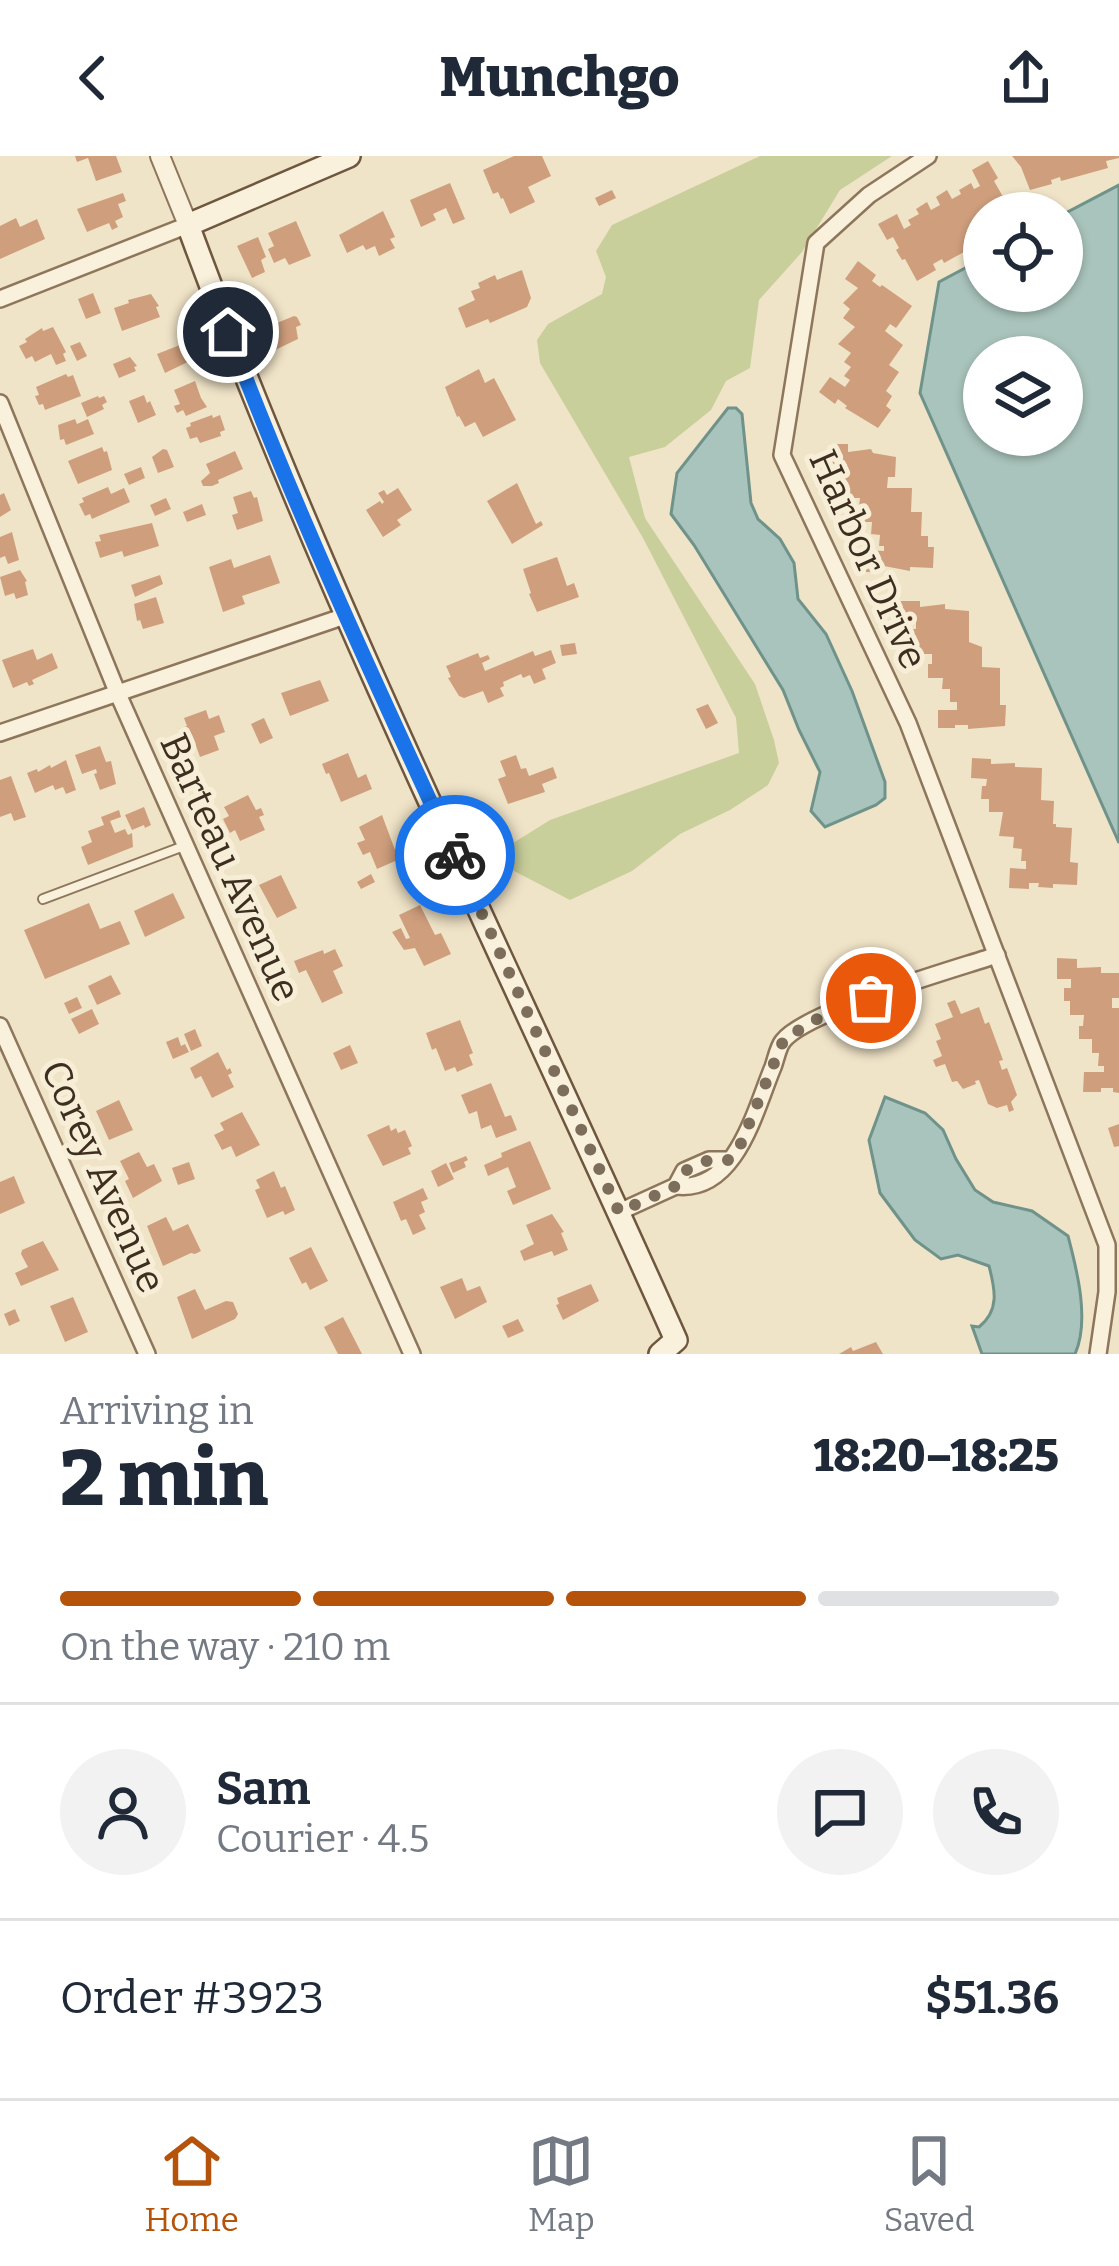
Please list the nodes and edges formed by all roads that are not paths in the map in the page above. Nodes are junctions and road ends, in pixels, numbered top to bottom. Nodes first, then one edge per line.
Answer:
1 (160, 156) edge
2 (349, 156) edge
3 (928, 156) edge
4 (188, 224) junction
5 (0, 299) edge
6 (0, 403) edge
7 (345, 616) junction
8 (118, 694) junction
9 (0, 733) edge
10 (185, 845) junction
11 (44, 899) dead end
12 (997, 955) junction
13 (0, 1026) edge
14 (619, 1212) junction
15 (673, 1349) edge
16 (148, 1354) edge
17 (412, 1354) edge
18 (1098, 1354) edge

1 - 4 street
2 - 4 main road
3 - 12 street, Harbor Drive
4 - 5 street
4 - 7 main road
6 - 8 street, Barteau Avenue
7 - 8 street
7 - 14 main road
8 - 9 street
8 - 10 street, Barteau Avenue
10 - 11 lane
10 - 17 street, Barteau Avenue
12 - 14 street
12 - 18 street, Harbor Drive
13 - 16 street, Corey Avenue
14 - 15 main road

